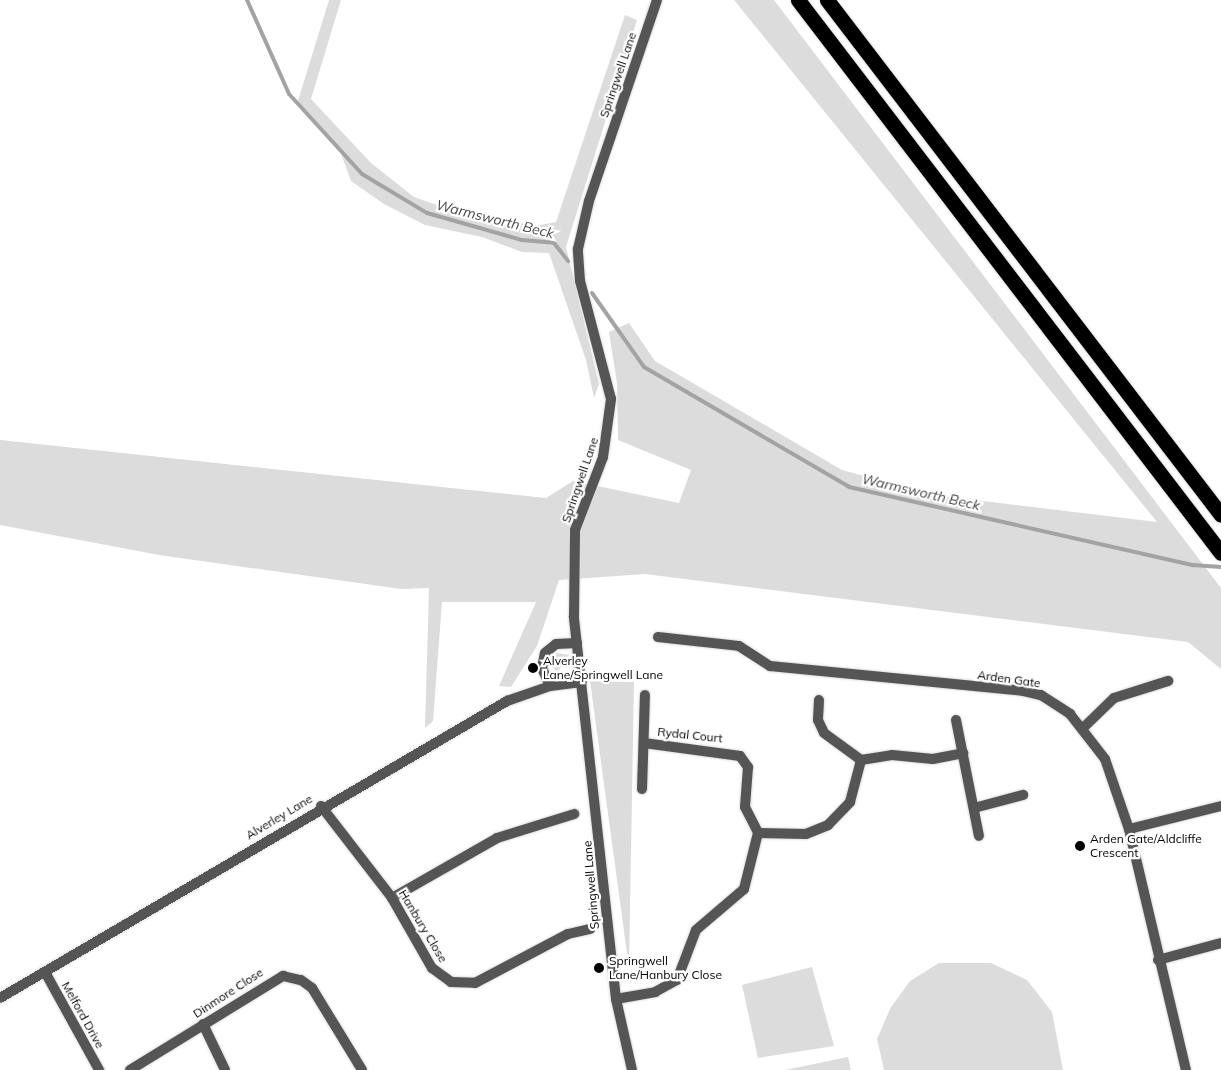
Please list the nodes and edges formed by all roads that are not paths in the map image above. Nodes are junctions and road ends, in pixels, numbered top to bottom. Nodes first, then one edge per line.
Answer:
1 (656, 0) edge
2 (798, 0) edge
3 (827, 0) edge
4 (1221, 515) edge
5 (1221, 553) edge
6 (658, 637) dead end
7 (577, 642) junction
8 (1168, 681) dead end
9 (582, 682) junction
10 (550, 686) junction
11 (645, 695) dead end
12 (819, 700) dead end
13 (956, 720) dead end
14 (1084, 728) junction
15 (644, 742) junction
16 (963, 753) junction
17 (862, 760) junction
18 (642, 789) dead end
19 (1024, 795) dead end
20 (321, 806) junction
21 (1221, 806) edge
22 (974, 808) junction
23 (574, 814) dead end
24 (1129, 829) junction
25 (758, 833) junction
26 (979, 836) dead end
27 (392, 898) junction
28 (590, 929) dead end
29 (1221, 943) edge
30 (1158, 960) junction
31 (46, 972) junction
32 (0, 998) edge
33 (616, 999) junction
34 (203, 1024) junction
35 (99, 1070) edge
36 (130, 1070) edge
37 (225, 1070) edge
38 (362, 1070) edge
39 (632, 1070) edge
40 (1186, 1070) edge

1 - 7 street, Springwell Lane
2 - 5 highway
3 - 4 highway
6 - 14 street, Arden Gate
7 - 9 street, Springwell Lane
7 - 10 street
8 - 14 street
9 - 10 street, Alverley Lane
9 - 33 street, Springwell Lane
10 - 20 street, Alverley Lane
11 - 15 street, Rydal Court
12 - 17 street
13 - 16 street
14 - 24 street, Arden Gate
15 - 18 street, Rydal Court
15 - 25 street, Rydal Court
16 - 17 street
16 - 22 street
17 - 25 street
19 - 22 street
20 - 27 street, Hanbury Close
20 - 31 street, Alverley Lane
21 - 24 street
22 - 26 street
23 - 27 street
24 - 30 street, Arden Gate
25 - 33 street
27 - 28 street, Hanbury Close
29 - 30 street
30 - 40 street, Arden Gate
31 - 32 street, Alverley Lane
31 - 35 street, Melford Drive
33 - 39 street, Springwell Lane
34 - 36 street, Dinmore Close
34 - 37 street
34 - 38 street, Dinmore Close

